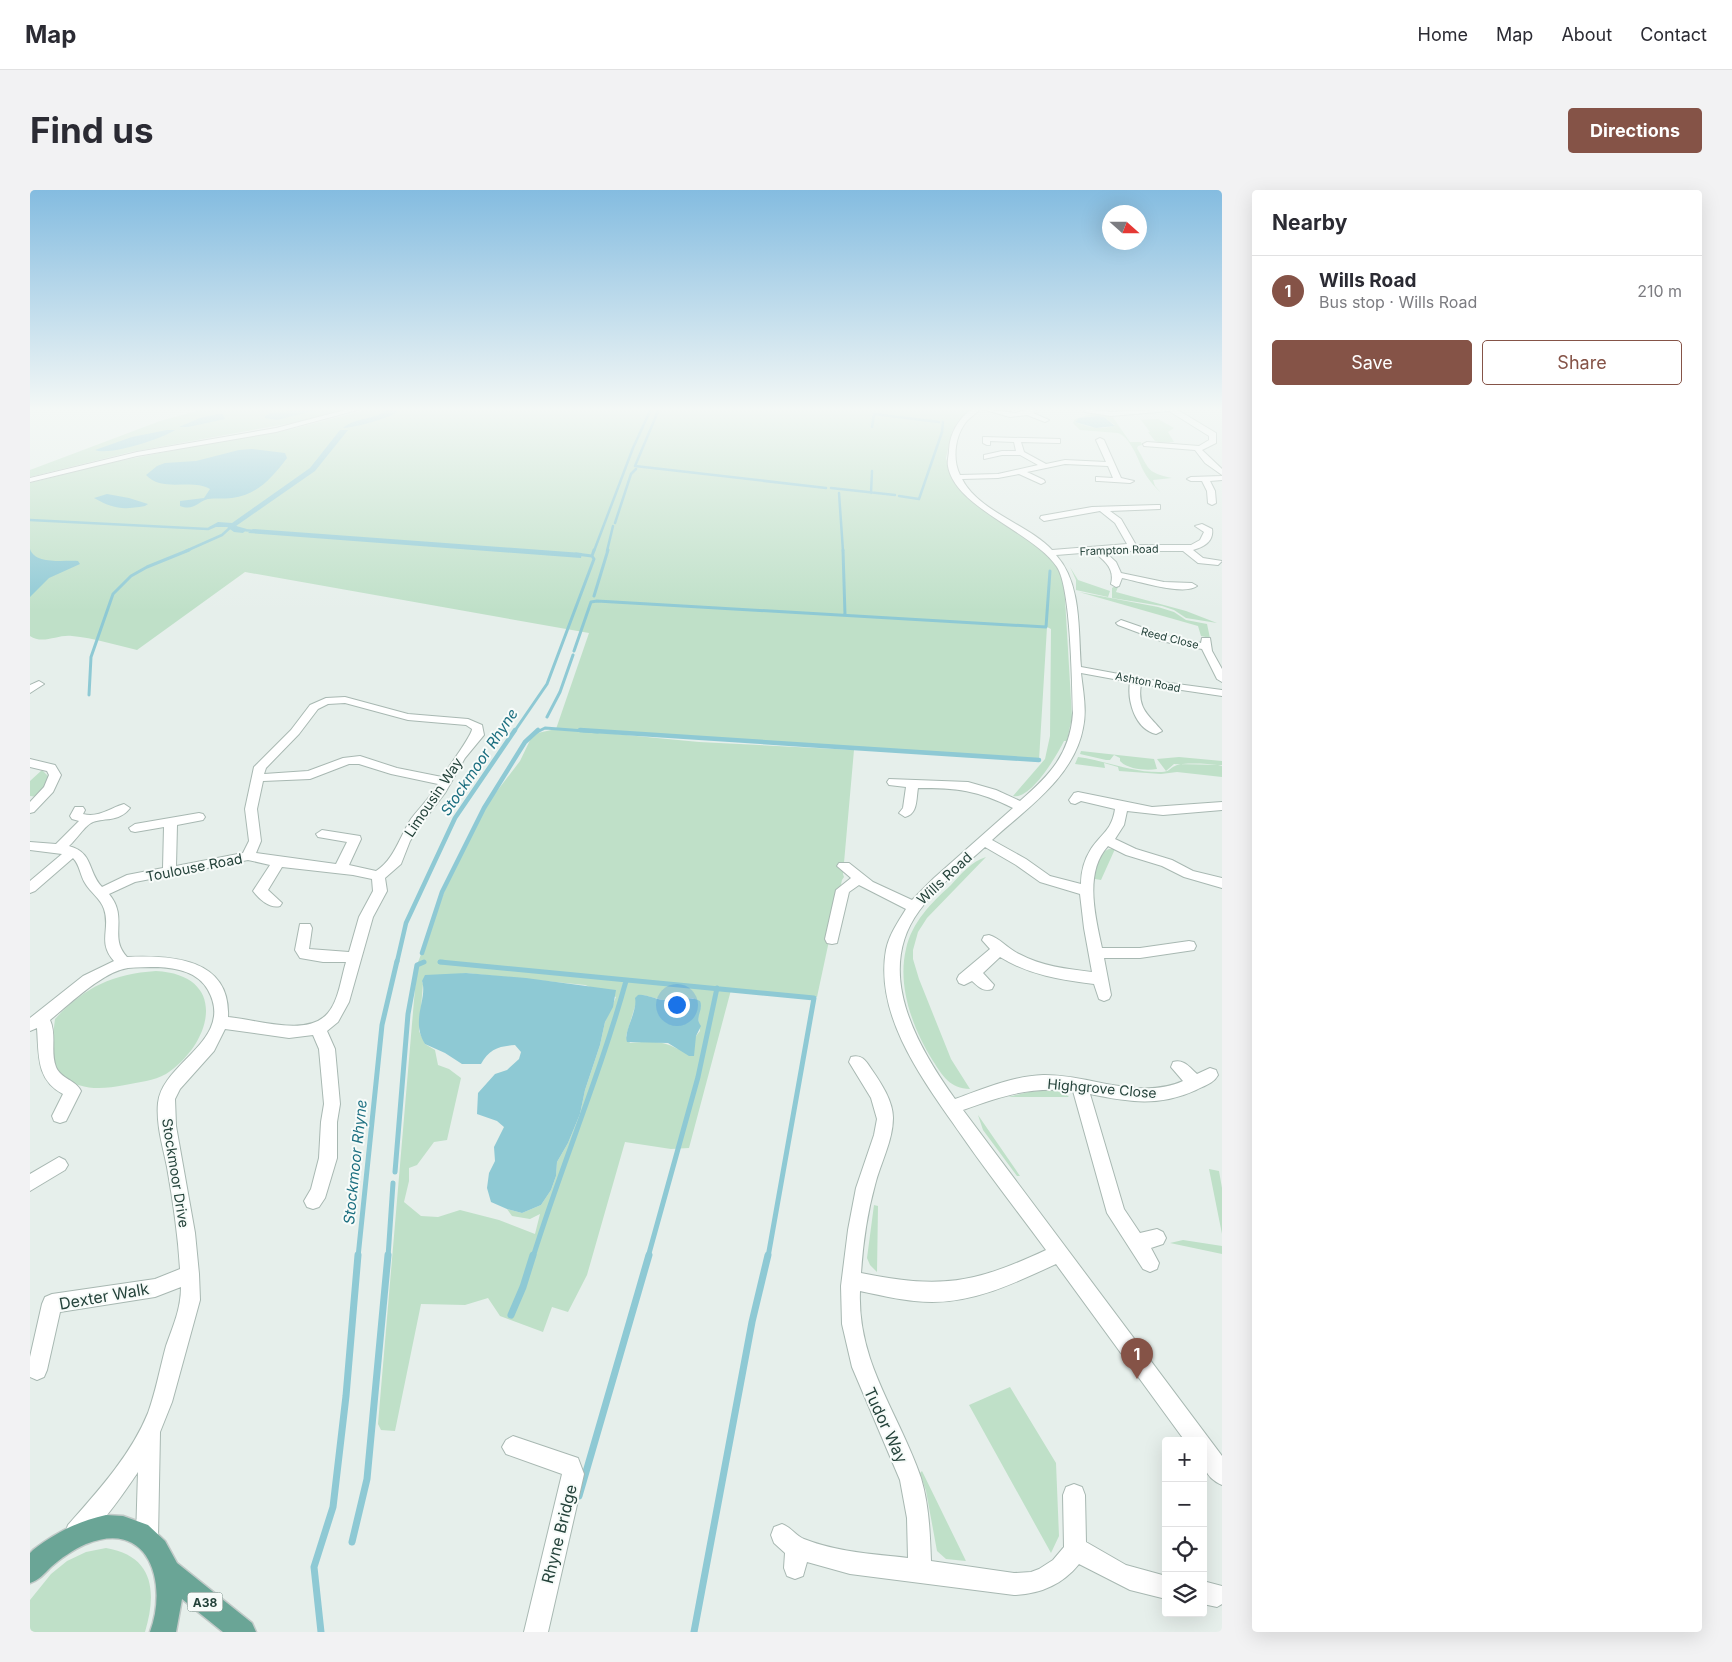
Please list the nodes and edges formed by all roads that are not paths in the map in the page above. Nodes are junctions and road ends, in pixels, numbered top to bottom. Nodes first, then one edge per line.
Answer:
1 (45, 476) edge
2 (986, 476) edge
3 (1028, 476) edge
4 (1116, 476) edge
5 (956, 477) joint
6 (1191, 478) dead end
7 (1222, 478) edge
8 (1098, 479) dead end
9 (1205, 479) junction
10 (30, 480) edge
11 (1118, 480) junction
12 (1130, 481) dead end
13 (1043, 483) dead end
14 (1200, 500) dead end
15 (1212, 502) junction
16 (1222, 505) edge
17 (1141, 507) junction
18 (1157, 507) dead end
19 (1102, 508) junction
20 (1148, 517) dead end
21 (1044, 518) dead end
22 (1200, 526) dead end
23 (1133, 547) junction
24 (1096, 549) junction
25 (1186, 549) junction
26 (1052, 553) junction
27 (1218, 562) dead end
28 (1192, 586) dead end
29 (1127, 628) dead end
30 (1075, 669) junction
31 (1222, 679) edge
32 (1136, 680) junction
33 (1222, 693) edge
34 (1156, 731) dead end
35 (30, 763) edge
36 (257, 778) junction
37 (446, 782) junction
38 (893, 782) dead end
39 (912, 785) junction
40 (1074, 796) dead end
41 (1122, 806) junction
42 (1222, 806) edge
43 (1022, 807) junction
44 (124, 808) dead end
45 (30, 809) edge
46 (910, 812) dead end
47 (199, 817) dead end
48 (171, 822) junction
49 (135, 828) dead end
50 (322, 834) dead end
51 (1107, 840) junction
52 (984, 841) junction
53 (30, 846) edge
54 (65, 851) junction
55 (248, 856) junction
56 (278, 862) junction
57 (844, 866) dead end
58 (340, 868) junction
59 (169, 871) junction
60 (378, 876) junction
61 (859, 879) junction
62 (1222, 883) edge
63 (30, 888) edge
64 (1088, 891) junction
65 (100, 893) junction
66 (275, 903) dead end
67 (914, 907) junction
68 (305, 928) dead end
69 (837, 932) dead end
70 (1183, 951) dead end
71 (1096, 953) junction
72 (354, 957) junction
73 (124, 963) junction
74 (1102, 979) junction
75 (986, 984) dead end
76 (1104, 995) dead end
77 (35, 1022) edge
78 (221, 1023) junction
79 (318, 1029) junction
80 (857, 1062) dead end
81 (1179, 1067) dead end
82 (1210, 1075) dead end
83 (1194, 1083) junction
84 (1079, 1085) junction
85 (952, 1108) junction
86 (60, 1116) dead end
87 (59, 1165) dead end
88 (30, 1183) edge
89 (313, 1201) dead end
90 (1157, 1238) dead end
91 (1136, 1243) junction
92 (1060, 1253) junction
93 (1150, 1263) dead end
94 (190, 1274) junction
95 (851, 1280) junction
96 (37, 1370) dead end
97 (150, 1433) junction
98 (1195, 1437) edge
99 (513, 1447) dead end
100 (1207, 1453) edge
101 (1222, 1474) edge
102 (1074, 1495) dead end
103 (72, 1538) junction
104 (147, 1538) junction
105 (1075, 1548) junction
106 (791, 1550) dead end
107 (31, 1570) edge
108 (920, 1571) junction
109 (168, 1572) junction
110 (1162, 1587) edge
111 (163, 1632) edge
112 (243, 1632) edge
113 (536, 1632) edge

1 - 10 street
2 - 5 street
3 - 13 street
4 - 11 street
5 - 26 street, Wills Road
6 - 9 street
7 - 9 street
8 - 11 street
9 - 15 street
11 - 12 street
14 - 15 street
15 - 16 street
17 - 18 street
17 - 19 street
17 - 20 street
19 - 21 street
19 - 23 street
22 - 25 street
23 - 24 street, Frampton Road
23 - 25 street, Frampton Road
24 - 26 street, Frampton Road
24 - 28 street
25 - 27 street
26 - 30 street, Wills Road
29 - 31 street, Reed Close
30 - 32 street, Ashton Road
30 - 43 street, Wills Road
32 - 33 street, Ashton Road
32 - 34 street
35 - 45 street
36 - 37 street
36 - 37 street, Limousin Way
36 - 55 street, Limousin Way
37 - 60 street, Limousin Way
38 - 39 street
39 - 43 street
39 - 46 street
40 - 41 street
41 - 42 street
41 - 51 street
43 - 52 street, Wills Road
44 - 54 street
47 - 48 street
48 - 49 street
48 - 59 street
50 - 58 street
51 - 62 street
51 - 64 street
52 - 64 street
52 - 67 street, Wills Road
53 - 54 street
54 - 63 street
54 - 65 street
55 - 56 street, Toulouse Road
55 - 59 street, Toulouse Road
56 - 58 street, Toulouse Road
56 - 66 street
57 - 61 street
58 - 60 street, Toulouse Road
59 - 65 street, Toulouse Road
60 - 72 street
61 - 67 street
61 - 69 street
64 - 71 street
65 - 73 street
67 - 85 street, Wills Road
68 - 72 street
70 - 71 street
71 - 74 street
72 - 79 street
73 - 77 street
73 - 78 street
74 - 75 street
74 - 76 street
77 - 86 street
78 - 79 street
78 - 94 street, Stockmoor Drive
79 - 89 street
80 - 95 street, Tudor Way
81 - 83 street
82 - 83 street, Highgrove Close
83 - 84 street, Highgrove Close
84 - 85 street, Highgrove Close
84 - 91 street
85 - 92 street, Wills Road
87 - 88 street
90 - 91 street
91 - 93 street
92 - 95 street
92 - 98 street, Wills Road
94 - 96 street, Dexter Walk
94 - 97 street, Stockmoor Drive
95 - 108 street, Tudor Way
97 - 103 street, Stockmoor Drive
97 - 104 street, Stockmoor Drive
99 - 113 street, Rhyne Bridge
100 - 101 street
102 - 105 street
103 - 104 main road
103 - 107 main road
104 - 109 main road, A38
105 - 108 street
105 - 110 street
106 - 108 street
109 - 111 main road, A38
109 - 112 main road, A38

